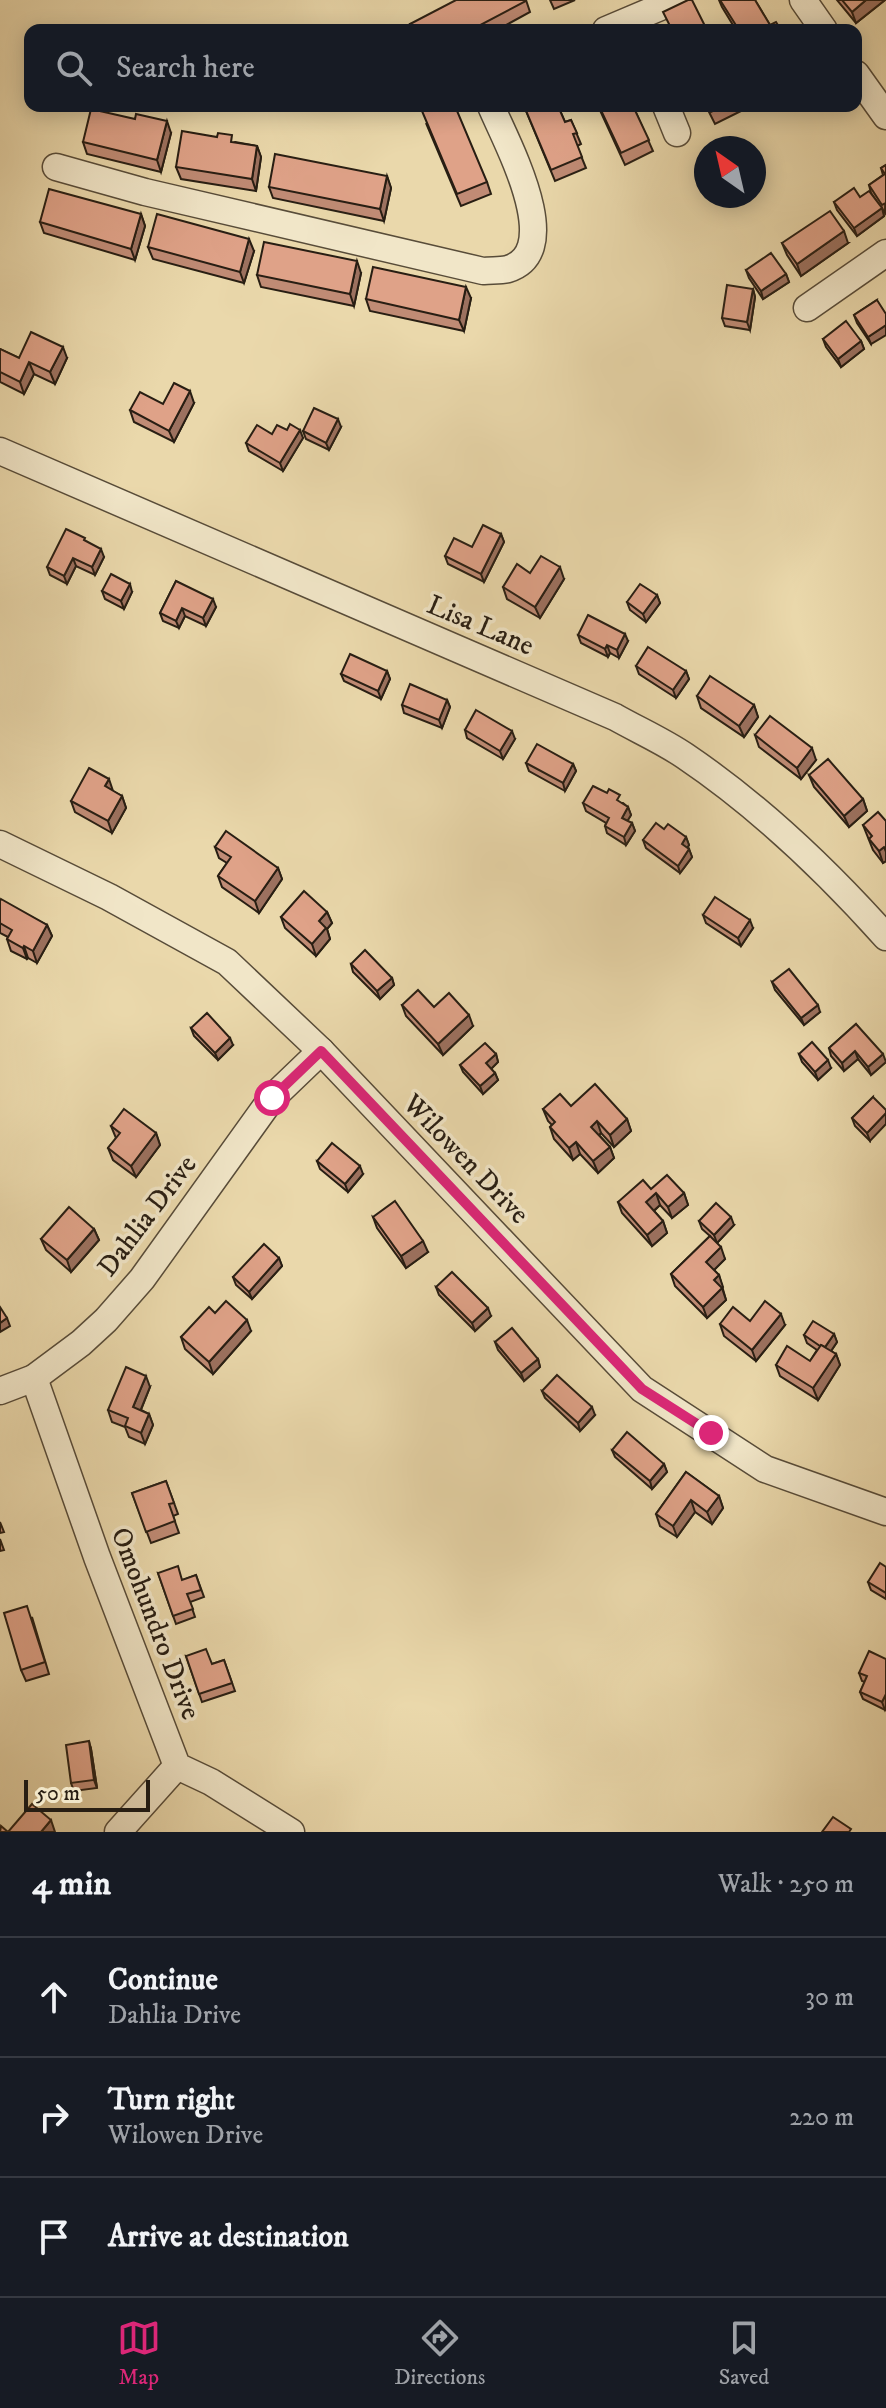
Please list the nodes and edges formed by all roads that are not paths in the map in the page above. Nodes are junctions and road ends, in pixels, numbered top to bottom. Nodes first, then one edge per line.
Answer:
1 (677, 0) edge
2 (803, 0) edge
3 (629, 24) edge
4 (820, 24) edge
5 (862, 82) edge
6 (494, 112) edge
7 (668, 112) edge
8 (886, 116) edge
9 (677, 133) dead end
10 (56, 167) dead end
11 (886, 253) edge
12 (807, 308) dead end
13 (0, 451) edge
14 (0, 844) edge
15 (886, 937) edge
16 (321, 1051) junction
17 (34, 1378) junction
18 (0, 1391) edge
19 (886, 1512) edge
20 (177, 1766) junction
21 (118, 1832) edge
22 (291, 1832) edge

1 - 3 street
2 - 4 street
5 - 8 street
6 - 10 street
7 - 9 street
11 - 12 street
13 - 15 street, Lisa Lane
14 - 16 street, Wilowen Drive
16 - 17 street, Dahlia Drive
16 - 19 street, Wilowen Drive
17 - 18 street, Dahlia Drive
17 - 20 street, Omohundro Drive
20 - 21 street
20 - 22 street

